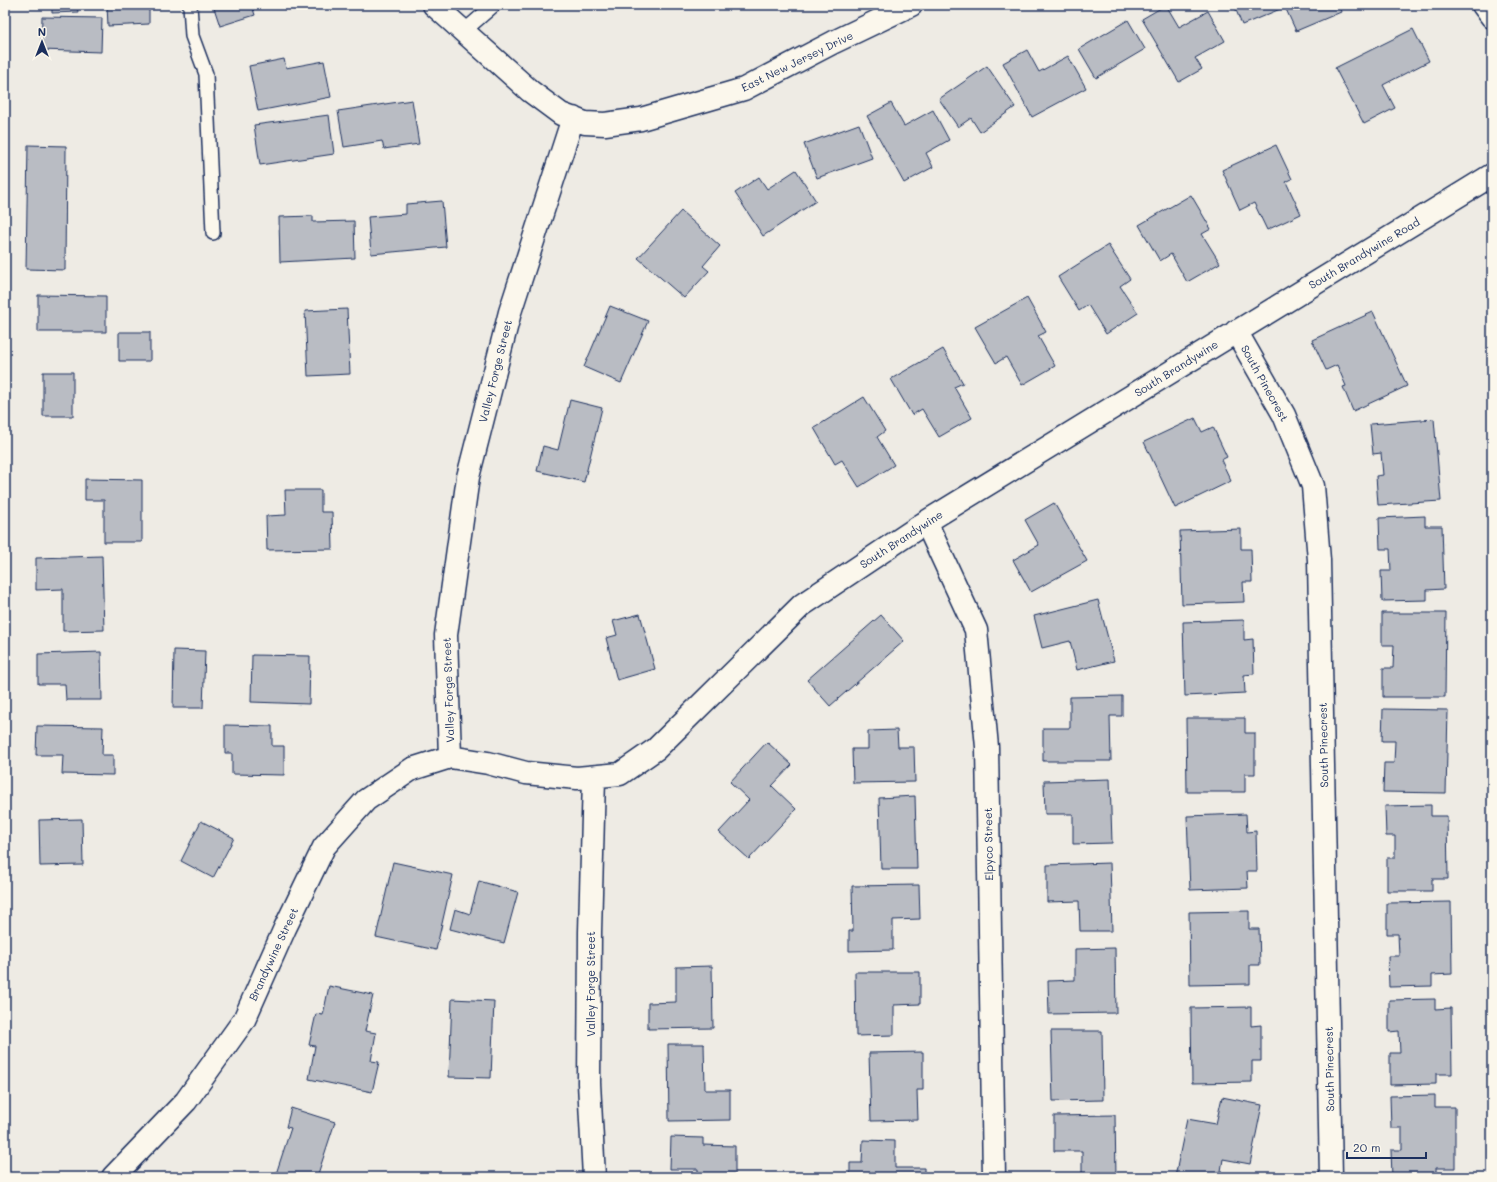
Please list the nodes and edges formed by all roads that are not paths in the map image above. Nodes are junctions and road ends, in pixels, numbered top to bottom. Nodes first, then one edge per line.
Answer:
1 (190, 5) edge
2 (434, 5) edge
3 (494, 5) edge
4 (911, 5) edge
5 (1483, 5) edge
6 (1492, 17) edge
7 (463, 32) junction
8 (573, 118) junction
9 (1492, 175) edge
10 (213, 233) dead end
11 (1236, 331) junction
12 (926, 522) junction
13 (450, 757) junction
14 (594, 777) junction
15 (113, 1177) edge
16 (594, 1177) edge
17 (994, 1177) edge
18 (1331, 1177) edge

1 - 10 lane
2 - 7 street, East New Jersey Drive
3 - 7 lane
4 - 8 street, East New Jersey Drive
5 - 6 street
7 - 8 street, East New Jersey Drive
8 - 13 street, Valley Forge Street
9 - 11 street, South Brandywine Road
11 - 12 street, South Brandywine
11 - 18 street, South Pinecrest
12 - 14 street, South Brandywine
12 - 17 street, Elpyco Street
13 - 14 street, Valley Forge Street
13 - 15 street, Brandywine Street
14 - 16 street, Valley Forge Street

